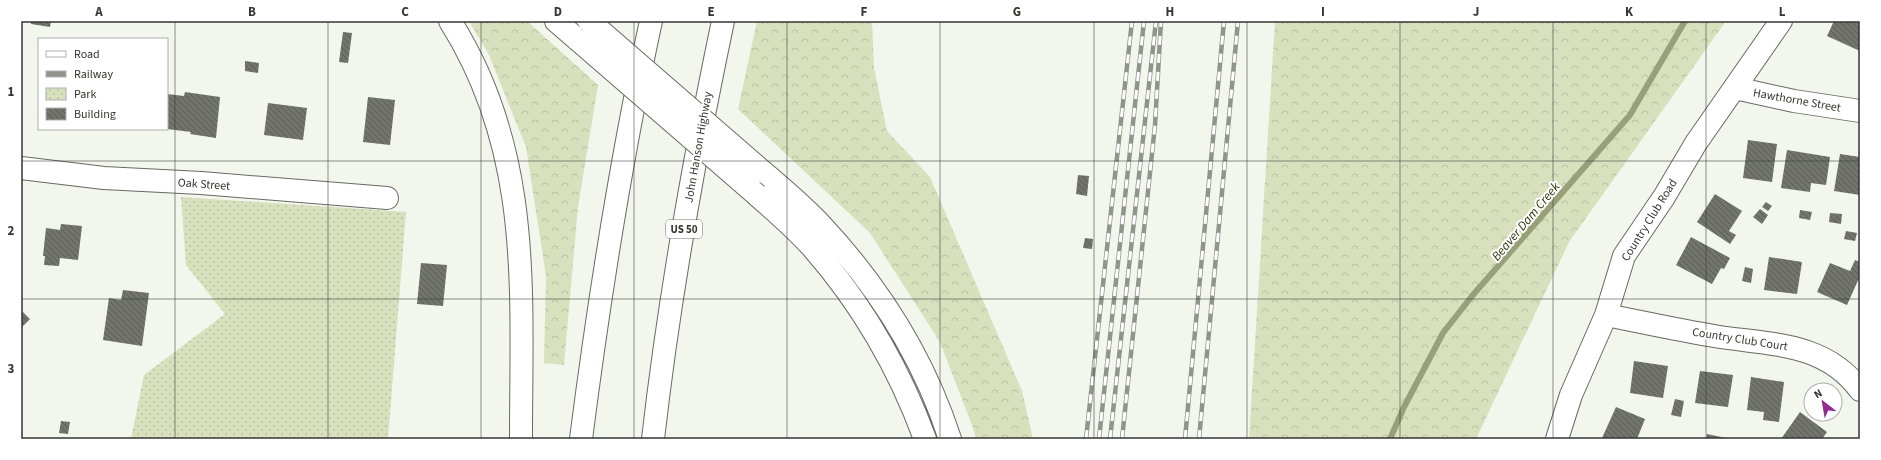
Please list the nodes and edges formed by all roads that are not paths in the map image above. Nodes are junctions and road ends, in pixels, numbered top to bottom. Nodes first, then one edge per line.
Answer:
1 (450, 21) edge
2 (556, 21) edge
3 (589, 21) edge
4 (651, 21) edge
5 (723, 21) edge
6 (1781, 21) edge
7 (1735, 88) junction
8 (1860, 111) edge
9 (21, 168) edge
10 (387, 198) dead end
11 (1606, 315) junction
12 (1860, 390) edge
13 (521, 439) edge
14 (581, 439) edge
15 (653, 439) edge
16 (925, 439) edge
17 (950, 439) edge
18 (1557, 439) edge

1 - 13 main road
2 - 16 main road, bridge
3 - 17 main road, bridge
4 - 14 main road
5 - 15 main road, John Hanson Highway / US 50
6 - 7 main road, Country Club Road
7 - 8 main road, Hawthorne Street
7 - 11 main road, Country Club Road
9 - 10 main road, Oak Street
11 - 12 main road, Country Club Court
11 - 18 main road, Country Club Road

